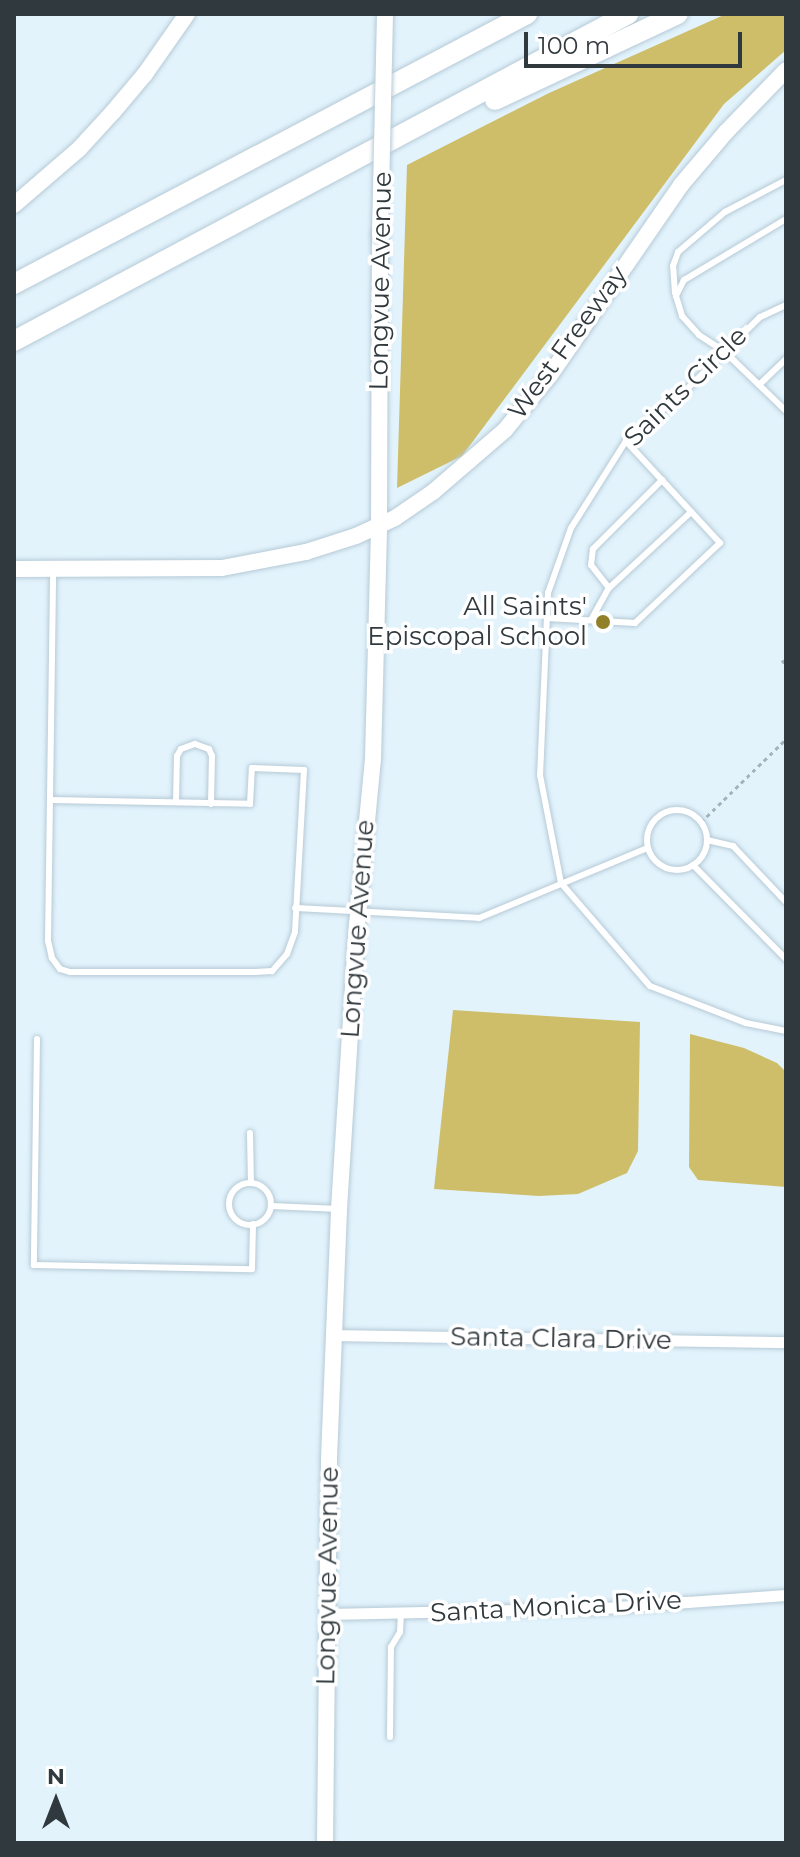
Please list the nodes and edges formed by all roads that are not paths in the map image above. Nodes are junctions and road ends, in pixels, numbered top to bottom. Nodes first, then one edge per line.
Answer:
1 (187, 14) edge
2 (385, 14) edge
3 (527, 14) edge
4 (628, 14) edge
5 (678, 14) edge
6 (506, 21) edge
7 (786, 70) edge
8 (786, 180) edge
9 (289, 195) junction
10 (14, 205) edge
11 (786, 219) edge
12 (14, 284) edge
13 (676, 296) junction
14 (786, 305) edge
15 (14, 341) edge
16 (725, 352) junction
17 (786, 359) edge
18 (759, 385) junction
19 (786, 411) edge
20 (626, 441) junction
21 (662, 480) junction
22 (691, 512) junction
23 (379, 527) junction
24 (14, 569) edge
25 (53, 569) junction
26 (609, 588) junction
27 (547, 618) junction
28 (591, 620) junction
29 (50, 800) junction
30 (176, 802) junction
31 (211, 804) junction
32 (707, 840) junction
33 (647, 848) junction
34 (693, 865) junction
35 (561, 883) junction
36 (786, 902) edge
37 (295, 908) junction
38 (358, 911) junction
39 (786, 959) edge
40 (786, 1031) edge
41 (37, 1039) dead end
42 (250, 1133) dead end
43 (251, 1183) junction
44 (271, 1206) junction
45 (339, 1209) junction
46 (253, 1224) junction
47 (335, 1335) junction
48 (786, 1342) edge
49 (786, 1595) edge
50 (327, 1614) junction
51 (401, 1614) junction
52 (390, 1737) dead end
53 (325, 1843) edge

1 - 10 main road
2 - 23 main road, Longvue Avenue, bridge
3 - 6 highway
4 - 9 highway
5 - 9 highway
6 - 12 highway
7 - 23 main road, West Freeway
8 - 13 lane
9 - 15 highway
11 - 13 lane
13 - 16 lane
14 - 16 lane, Saints Circle
16 - 18 lane
16 - 20 lane, Saints Circle
17 - 18 lane
18 - 19 lane
20 - 21 lane
20 - 27 lane, Saints Circle
21 - 22 lane
21 - 26 lane
22 - 26 lane
22 - 28 lane
23 - 25 main road, West Freeway
23 - 38 main road, Longvue Avenue
24 - 25 main road, West Freeway
25 - 29 lane
26 - 28 lane
27 - 28 lane
27 - 35 lane, Saints Circle
29 - 30 lane
29 - 37 lane
30 - 31 lane
30 - 31 lane
31 - 37 lane
32 - 33 lane
32 - 34 lane
32 - 36 lane
33 - 34 lane
33 - 35 lane
34 - 39 lane
35 - 38 lane
35 - 40 lane
37 - 38 lane
38 - 45 main road, Longvue Avenue
41 - 46 lane
42 - 43 lane
43 - 44 lane
43 - 46 lane
44 - 45 lane
44 - 46 lane
45 - 47 main road, Longvue Avenue
47 - 48 street, Santa Clara Drive
47 - 50 main road, Longvue Avenue
49 - 51 street, Santa Monica Drive
50 - 51 street, Santa Monica Drive
50 - 53 main road, Longvue Avenue
51 - 52 lane

